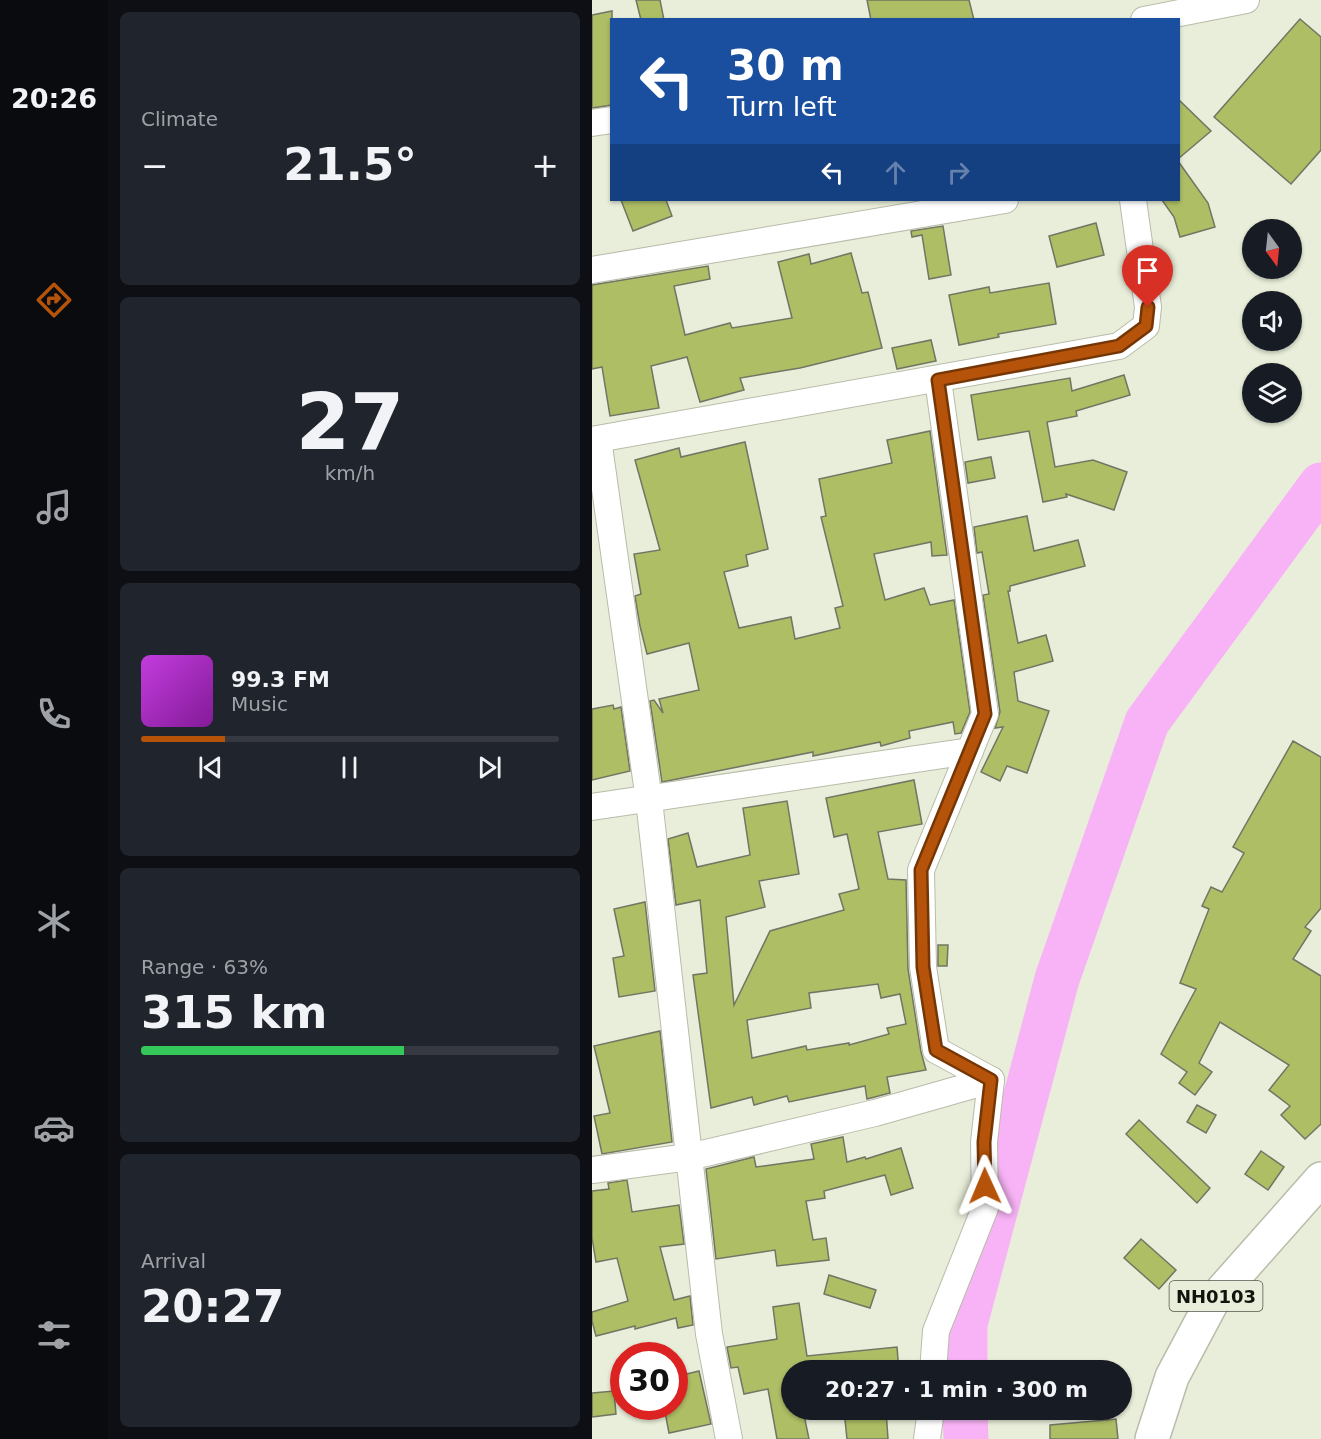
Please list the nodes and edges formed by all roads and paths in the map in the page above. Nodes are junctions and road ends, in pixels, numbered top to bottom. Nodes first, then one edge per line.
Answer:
1 (1246, 0) edge
2 (1154, 18) edge
3 (610, 120) edge
4 (592, 123) edge
5 (999, 201) edge
6 (1133, 201) edge
7 (592, 270) edge
8 (938, 380) junction
9 (595, 439) edge
10 (970, 751) junction
11 (649, 800) junction
12 (592, 807) edge
13 (991, 1080) junction
14 (689, 1157) junction
15 (592, 1170) edge
16 (1321, 1179) edge
17 (934, 1360) edge
18 (930, 1420) edge
19 (729, 1439) edge
20 (927, 1439) edge
21 (1152, 1439) edge

1 - 2 street
3 - 4 street
5 - 7 street
6 - 8 street
8 - 9 street
8 - 10 street
9 - 11 street
10 - 11 street
10 - 13 street
11 - 12 street
11 - 14 street
13 - 14 street
13 - 17 street
14 - 15 street
14 - 19 street
16 - 21 highway, NH0103
18 - 20 street

